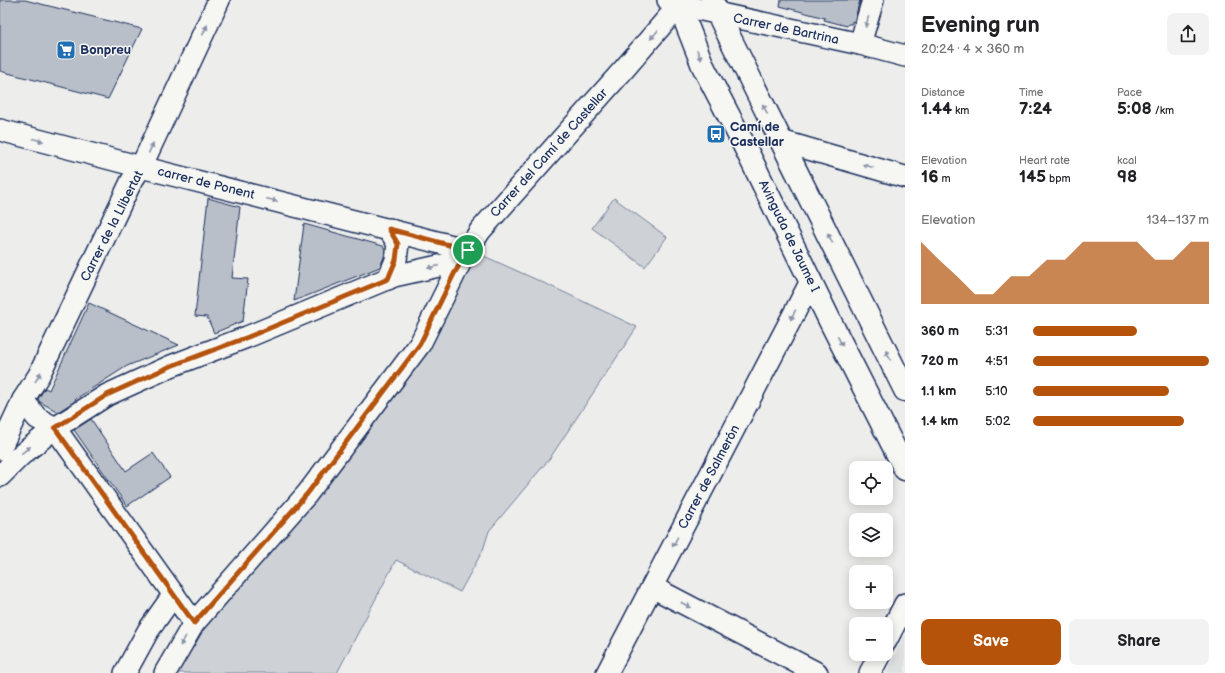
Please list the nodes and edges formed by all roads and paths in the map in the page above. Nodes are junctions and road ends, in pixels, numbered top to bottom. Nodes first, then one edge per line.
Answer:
1 (219, 0) edge
2 (873, 0) edge
3 (674, 2) edge
4 (715, 7) edge
5 (860, 44) junction
6 (905, 56) edge
7 (0, 130) edge
8 (781, 141) junction
9 (142, 167) junction
10 (905, 177) edge
11 (389, 229) junction
12 (465, 255) junction
13 (388, 279) junction
14 (811, 281) junction
15 (905, 390) edge
16 (23, 400) junction
17 (55, 428) junction
18 (0, 448) edge
19 (905, 469) edge
20 (0, 476) edge
21 (652, 587) junction
22 (174, 594) junction
23 (905, 604) edge
24 (194, 623) junction
25 (893, 627) edge
26 (876, 661) edge
27 (125, 673) edge
28 (165, 673) edge
29 (607, 673) edge
30 (817, 673) edge
31 (870, 673) edge

9 -> 1 street, Carrer de la Llibertat
2 -> 5 street
3 - 4 street, Carrer de Bartrina
3 -> 12 street, Carrer del Camí de Castellar
3 -> 14 street, Avinguda de Jaume I
4 - 5 street, Carrer de Bartrina
8 -> 4 street
5 - 6 street, Carrer de Bartrina
7 -> 9 street, carrer de Ponent
10 -> 8 street
15 -> 8 street
9 -> 11 street, carrer de Ponent
16 -> 9 street, Carrer de la Llibertat
11 - 12 street, carrer de Ponent
11 - 13 street
12 -> 13 street
12 - 24 street, Carrer del Camí de Castellar
13 - 17 street
14 -> 19 street, Avinguda de Jaume I
14 -> 21 street, Carrer de Salmerón
16 - 17 street
16 - 18 street, Carrer de la Llibertat
20 -> 17 street
17 - 22 street
21 - 29 street, Carrer de Salmerón
21 -> 30 street
22 - 24 street
22 - 27 street
23 - 25 street
24 -> 28 street, Carrer del Camí de Castellar
26 - 31 street

